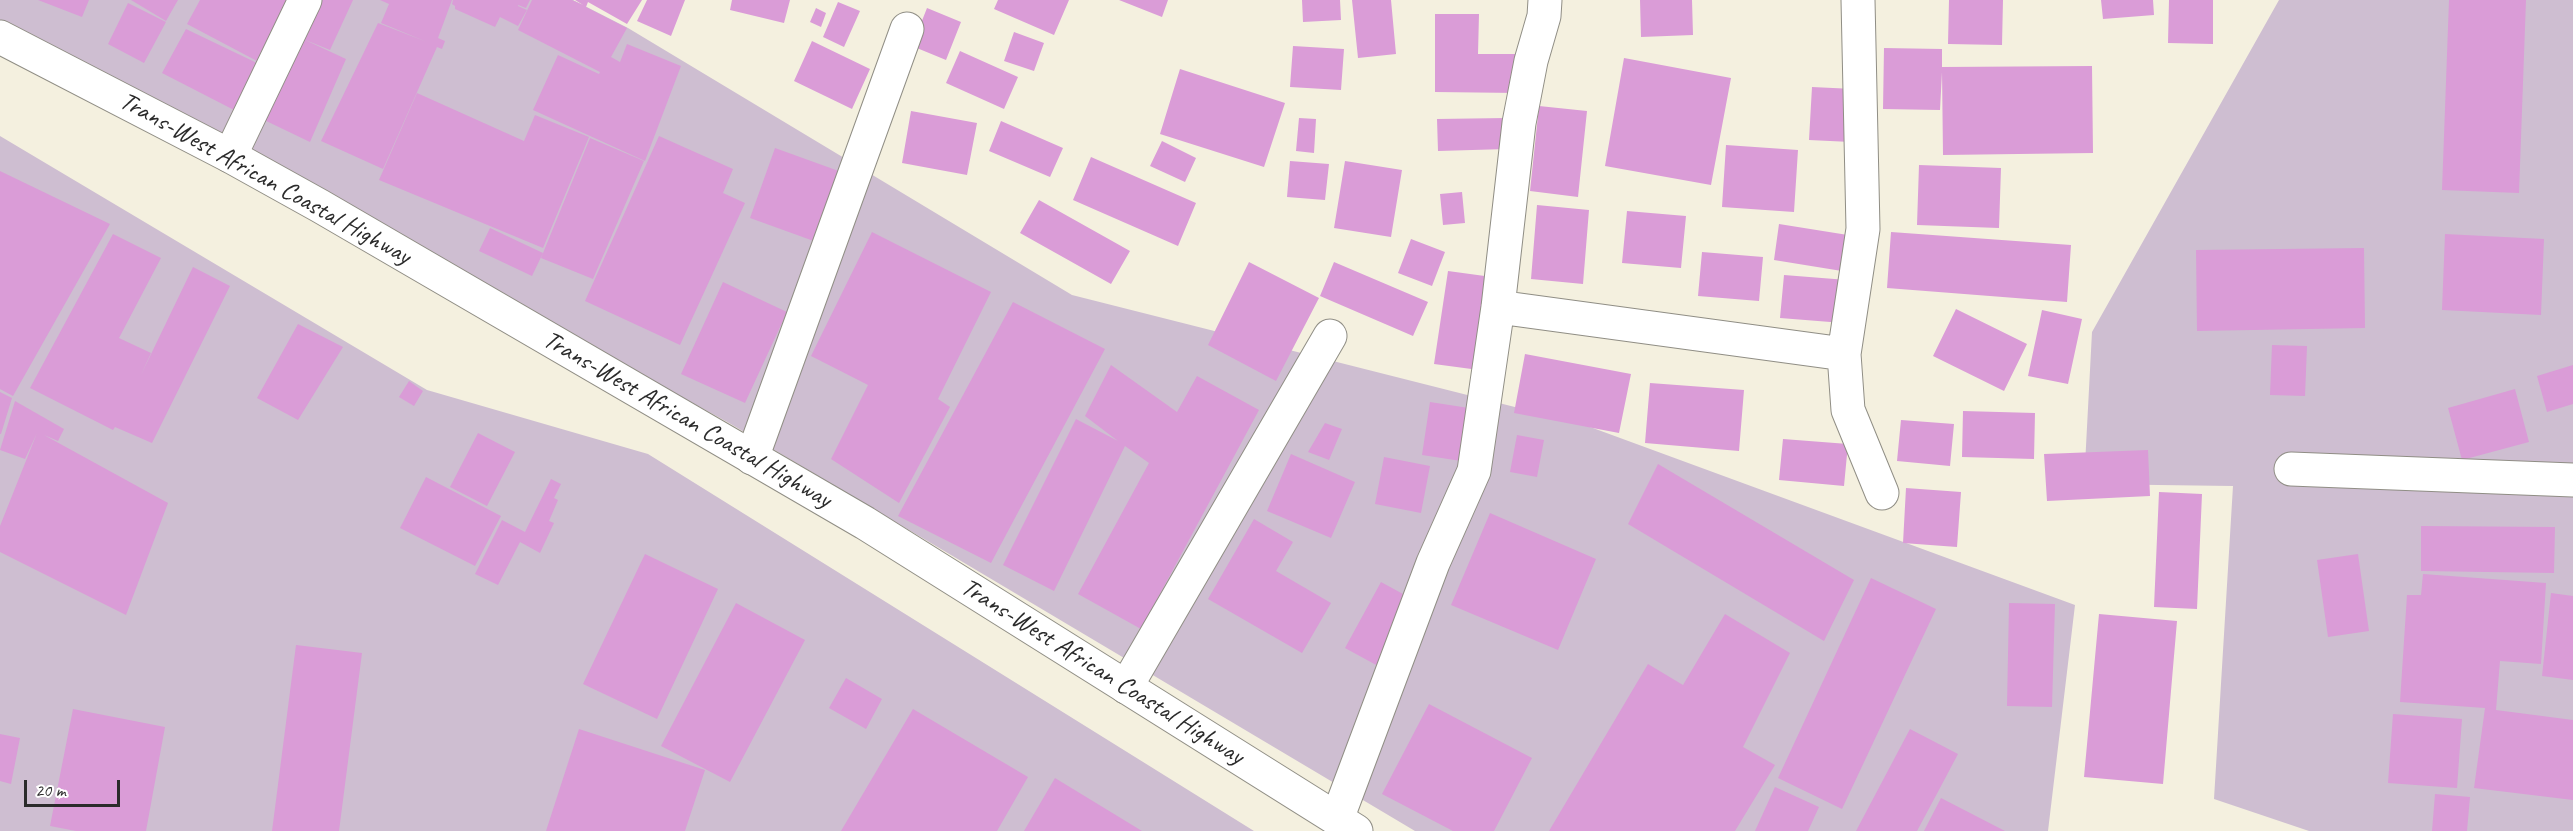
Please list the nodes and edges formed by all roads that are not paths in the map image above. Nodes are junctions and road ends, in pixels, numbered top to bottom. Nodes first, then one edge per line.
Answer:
1 (305, 0) edge
2 (1545, 0) edge
3 (1858, 0) edge
4 (907, 29) dead end
5 (0, 37) edge
6 (230, 156) junction
7 (1498, 307) junction
8 (1330, 336) dead end
9 (1844, 354) junction
10 (752, 458) junction
11 (2291, 469) dead end
12 (2573, 480) edge
13 (1882, 493) dead end
14 (1126, 687) junction
15 (1347, 825) edge

1 - 6 main road
2 - 7 main road
3 - 9 main road
4 - 10 main road
5 - 6 main road, Trans-West African Coastal Highway
6 - 10 main road, Trans-West African Coastal Highway
7 - 9 main road
7 - 15 main road
8 - 14 main road
9 - 13 main road
10 - 14 main road, Trans-West African Coastal Highway
11 - 12 main road
14 - 15 main road, Trans-West African Coastal Highway

